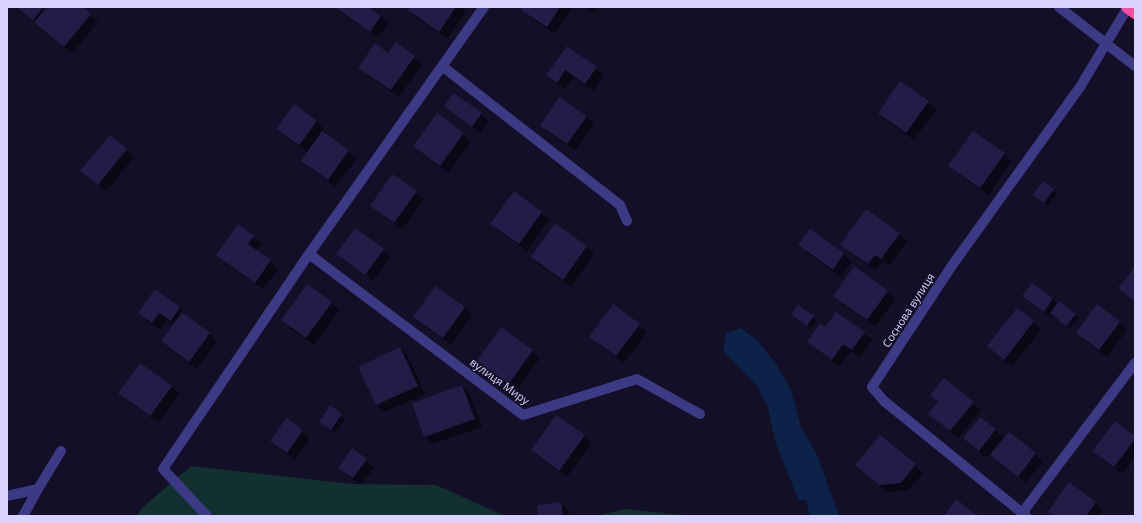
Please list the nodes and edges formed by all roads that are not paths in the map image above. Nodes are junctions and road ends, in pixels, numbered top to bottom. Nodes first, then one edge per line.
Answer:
1 (484, 7) edge
2 (1059, 7) edge
3 (1128, 7) edge
4 (1135, 13) edge
5 (1106, 43) junction
6 (442, 66) junction
7 (1135, 66) edge
8 (627, 221) dead end
9 (309, 254) junction
10 (1135, 363) edge
11 (700, 414) dead end
12 (61, 451) dead end
13 (38, 489) junction
14 (7, 496) edge
15 (1024, 514) edge
16 (23, 516) edge
17 (207, 516) edge

1 - 6 street
2 - 5 street
3 - 4 highway
3 - 5 street
5 - 7 street
5 - 15 street, Соснова вулиця
6 - 8 street
6 - 9 street
9 - 11 street, вулиця Миру
9 - 17 street
10 - 15 street, Соснова вулиця
12 - 13 street
13 - 14 street
13 - 16 street

